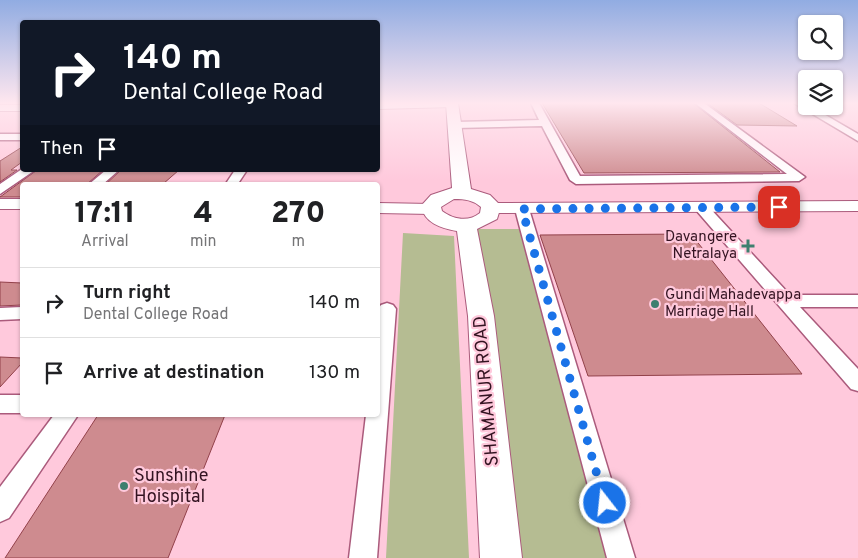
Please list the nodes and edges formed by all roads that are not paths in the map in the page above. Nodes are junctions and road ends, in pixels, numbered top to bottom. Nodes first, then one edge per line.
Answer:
1 (456, 129) edge
2 (549, 129) edge
3 (734, 129) edge
4 (843, 129) edge
5 (0, 136) edge
6 (20, 137) edge
7 (858, 138) edge
8 (27, 172) edge
9 (110, 172) edge
10 (98, 182) edge
11 (0, 190) edge
12 (462, 194) junction
13 (0, 204) edge
14 (20, 204) edge
15 (858, 206) edge
16 (701, 207) junction
17 (380, 208) edge
18 (492, 208) junction
19 (522, 209) junction
20 (431, 210) junction
21 (466, 225) junction
22 (784, 300) junction
23 (858, 301) edge
24 (388, 309) dead end
25 (0, 314) edge
26 (20, 314) edge
27 (858, 384) edge
28 (380, 385) edge
29 (0, 404) edge
30 (20, 404) edge
31 (66, 417) edge
32 (377, 417) edge
33 (0, 509) edge
34 (363, 558) edge
35 (501, 558) edge
36 (621, 558) edge

1 - 12 main road
2 - 3 street
4 - 7 street
5 - 6 street
8 - 11 street
9 - 10 street
12 - 18 main road
12 - 20 main road
13 - 14 street
15 - 16 street
16 - 19 street
16 - 22 street
17 - 20 street
18 - 19 street
18 - 21 main road
19 - 36 street
20 - 21 main road
21 - 35 main road, SHAMANUR ROAD
22 - 23 street
22 - 27 street
24 - 28 street
25 - 26 street
29 - 30 street
31 - 33 street
32 - 34 street

